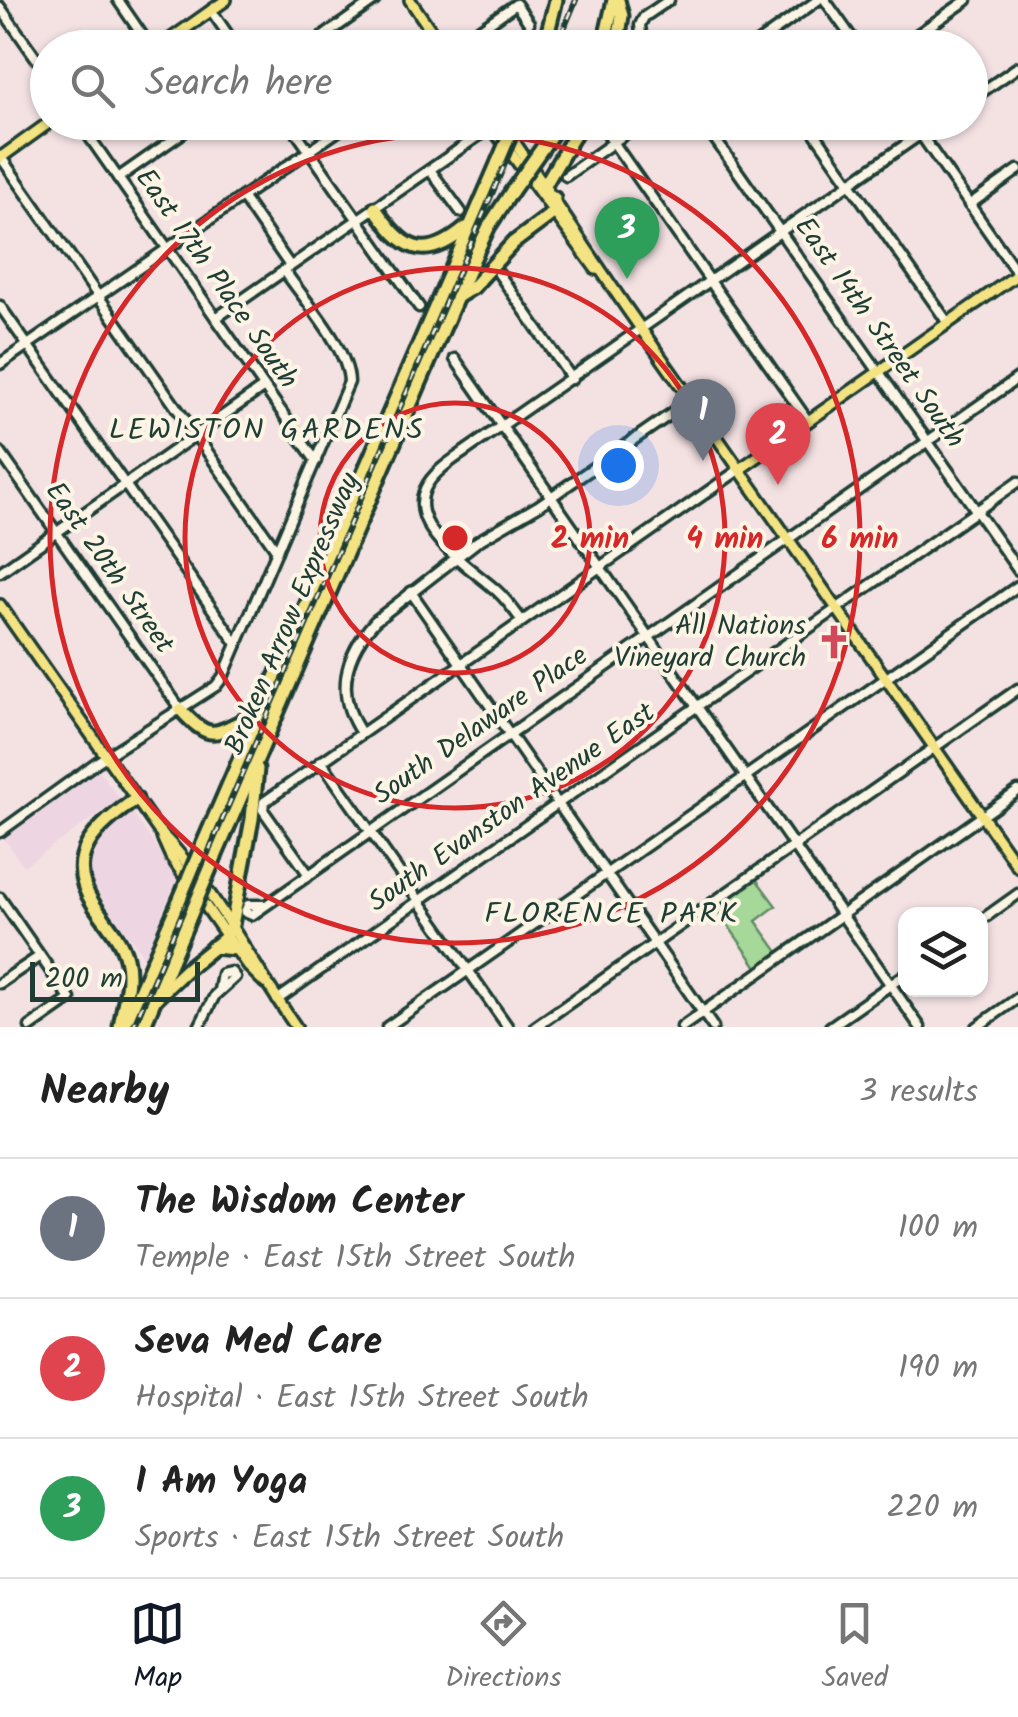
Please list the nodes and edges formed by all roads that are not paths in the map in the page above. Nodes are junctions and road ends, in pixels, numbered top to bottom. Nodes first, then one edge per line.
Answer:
1 (118, 0) edge
2 (226, 0) edge
3 (375, 0) edge
4 (410, 0) edge
5 (616, 0) edge
6 (669, 0) edge
7 (822, 0) edge
8 (966, 0) edge
9 (555, 2) edge
10 (0, 6) edge
11 (211, 10) junction
12 (530, 23) dead end
13 (140, 30) edge
14 (181, 30) edge
15 (225, 30) edge
16 (332, 30) edge
17 (430, 30) edge
18 (479, 30) edge
19 (548, 30) edge
20 (607, 30) edge
21 (620, 30) edge
22 (641, 30) edge
23 (777, 30) edge
24 (845, 30) edge
25 (924, 30) edge
26 (30, 49) edge
27 (1018, 67) edge
28 (988, 88) edge
29 (30, 136) edge
30 (92, 140) edge
31 (172, 140) edge
32 (301, 140) edge
33 (326, 140) edge
34 (472, 140) edge
35 (505, 140) edge
36 (507, 140) edge
37 (508, 140) edge
38 (548, 140) edge
39 (571, 140) edge
40 (616, 140) edge
41 (717, 140) edge
42 (819, 140) edge
43 (913, 140) edge
44 (923, 140) edge
45 (613, 142) junction
46 (309, 152) junction
47 (0, 157) edge
48 (430, 170) junction
49 (1018, 170) edge
50 (566, 176) dead end
51 (118, 178) junction
52 (850, 184) junction
53 (545, 185) junction
54 (244, 198) junction
55 (554, 198) junction
56 (968, 205) junction
57 (375, 208) junction
58 (461, 212) dead end
59 (552, 213) junction
60 (357, 220) junction
61 (471, 224) junction
62 (781, 232) junction
63 (167, 248) junction
64 (287, 268) junction
65 (499, 274) dead end
66 (1018, 274) edge
67 (711, 282) junction
68 (615, 291) junction
69 (98, 296) junction
70 (457, 297) junction
71 (0, 306) edge
72 (419, 306) dead end
73 (216, 318) junction
74 (948, 322) junction
75 (642, 330) junction
76 (27, 346) junction
77 (455, 358) dead end
78 (0, 364) edge
79 (878, 372) junction
80 (1018, 378) edge
81 (572, 379) junction
82 (264, 387) junction
83 (691, 400) junction
84 (808, 421) junction
85 (503, 427) junction
86 (195, 436) junction
87 (927, 442) junction
88 (0, 452) edge
89 (316, 461) junction
90 (740, 469) junction
91 (1018, 482) edge
92 (124, 484) junction
93 (552, 497) junction
94 (976, 511) junction
95 (56, 532) junction
96 (788, 538) junction
97 (277, 551) junction
98 (456, 558) junction
99 (600, 566) junction
100 (1018, 570) edge
101 (0, 572) edge
102 (1018, 586) edge
103 (411, 592) junction
104 (0, 605) edge
105 (837, 608) junction
106 (522, 621) junction
107 (648, 636) junction
108 (237, 644) junction
109 (461, 663) junction
110 (886, 678) junction
111 (1018, 689) edge
112 (697, 705) junction
113 (181, 710) junction
114 (259, 715) junction
115 (361, 733) junction
116 (510, 733) junction
117 (934, 747) junction
118 (108, 758) junction
119 (257, 760) junction
120 (322, 761) junction
121 (746, 775) junction
122 (1018, 791) edge
123 (136, 799) junction
124 (558, 803) junction
125 (982, 816) junction
126 (371, 831) junction
127 (0, 832) edge
128 (794, 845) junction
129 (1018, 867) edge
130 (606, 872) junction
131 (308, 874) junction
132 (1018, 894) edge
133 (0, 898) edge
134 (420, 900) junction
135 (265, 905) dead end
136 (842, 915) junction
137 (988, 915) edge
138 (230, 931) junction
139 (654, 943) junction
140 (214, 948) junction
141 (236, 949) junction
142 (40, 956) junction
143 (468, 970) junction
144 (898, 979) edge
145 (0, 984) edge
146 (266, 984) junction
147 (890, 984) junction
148 (219, 990) dead end
149 (156, 998) junction
150 (1018, 998) edge
151 (278, 1000) junction
152 (703, 1012) junction
153 (30, 1027) edge
154 (122, 1027) edge
155 (143, 1027) edge
156 (199, 1027) edge
157 (296, 1027) edge
158 (387, 1027) edge
159 (508, 1027) edge
160 (535, 1027) edge
161 (682, 1027) edge
162 (713, 1027) edge
163 (830, 1027) edge
164 (920, 1027) edge
165 (977, 1027) edge

1 - 13 street
2 - 11 main road
3 - 16 street
4 - 17 main road
5 - 20 highway
5 - 21 highway
6 - 22 street
7 - 23 street
7 - 24 street
8 - 25 street
9 - 19 highway
10 - 26 street
11 - 14 main road
11 - 15 street
12 - 18 street
27 - 28 street
29 - 47 main road
30 - 51 street, East 17th Place South
31 - 51 street
32 - 46 street
33 - 46 street
34 - 48 street
35 - 59 main road
36 - 61 highway, Broken Arrow Expressway, bridge
37 - 53 main road
38 - 70 highway, Broken Arrow Expressway, bridge
39 - 53 highway
40 - 45 street
41 - 62 street, East 14th Street South
42 - 52 street
43 - 52 street
44 - 56 street
45 - 50 street
45 - 67 street
46 - 54 street
46 - 60 street
47 - 69 street
48 - 57 street
48 - 58 street
49 - 56 street
51 - 63 street, East 17th Place South
52 - 62 street
52 - 74 street
53 - 55 main road
54 - 63 street
54 - 64 street
55 - 59 highway
55 - 68 main road
56 - 66 street
57 - 60 street
57 - 61 highway
59 - 68 main road
59 - 70 highway
60 - 64 street
60 - 72 street
61 - 114 highway, Broken Arrow Expressway
62 - 67 street
62 - 79 street, East 14th Street South
63 - 69 street
63 - 73 street, East 17th Place South
64 - 73 street
64 - 89 street
65 - 81 street
66 - 74 main road
67 - 75 street
67 - 84 street
68 - 75 main road
69 - 76 street
69 - 86 street
70 - 119 highway, Broken Arrow Expressway
71 - 76 street
73 - 82 street, East 17th Place South
74 - 79 main road
75 - 81 street
75 - 83 main road
76 - 78 street
76 - 92 street
77 - 85 street
79 - 84 main road
79 - 87 street, East 14th Street South
80 - 87 street, South Delaware Place
81 - 85 street
82 - 86 street
82 - 89 street, East 17th Place South
83 - 90 main road
83 - 93 street
84 - 90 main road
85 - 93 street
85 - 98 street
86 - 92 street
86 - 97 street
87 - 94 street, East 14th Street South
87 - 96 street, South Delaware Place
88 - 95 street, East 20th Street
89 - 97 street
90 - 96 main road
90 - 99 street
91 - 94 street, South Evanston Avenue East
92 - 95 street
92 - 108 street
93 - 98 street
93 - 99 street
94 - 100 street, East 14th Street South
94 - 105 street, South Evanston Avenue East
95 - 101 street
95 - 113 street, East 20th Street
96 - 105 main road
96 - 107 street, South Delaware Place
97 - 108 street
98 - 103 street
98 - 106 street
99 - 106 street
99 - 107 street
102 - 110 street
103 - 109 street
103 - 115 street
104 - 118 main road
105 - 110 main road
105 - 112 street, South Evanston Avenue East
106 - 109 street
107 - 112 street
107 - 116 street, South Delaware Place
108 - 113 street
109 - 115 street
109 - 116 street
110 - 117 main road
110 - 121 street
111 - 117 street
112 - 121 street
112 - 124 street, South Evanston Avenue East
113 - 114 highway
113 - 118 street
114 - 154 highway, Broken Arrow Expressway, bridge
115 - 120 street
116 - 124 street
116 - 126 street, South Delaware Place
117 - 125 main road
117 - 128 street
118 - 123 main road
118 - 127 street
119 - 138 highway
119 - 149 highway, Broken Arrow Expressway, bridge
120 - 126 street
120 - 131 street
121 - 128 street
121 - 130 street
122 - 125 street
123 - 138 main road
123 - 154 highway
124 - 130 street
124 - 134 street, South Evanston Avenue East
125 - 129 main road
125 - 136 street
126 - 131 street, South Delaware Place
126 - 134 street
128 - 136 street
128 - 139 street
130 - 139 street
130 - 143 street
131 - 135 street, South Delaware Place
132 - 137 street
133 - 142 street
134 - 143 street
134 - 151 street, South Evanston Avenue East
136 - 147 street
136 - 152 street
138 - 140 highway
138 - 141 main road
138 - 146 main road
139 - 152 street
139 - 160 street
140 - 141 highway
140 - 149 highway
141 - 146 main road
142 - 145 street
142 - 153 street
143 - 158 street
143 - 159 street
144 - 147 street
146 - 151 main road
147 - 163 street
147 - 164 street
148 - 156 street
149 - 155 highway, Broken Arrow Expressway
150 - 165 street
151 - 157 main road
152 - 161 street
152 - 162 street

